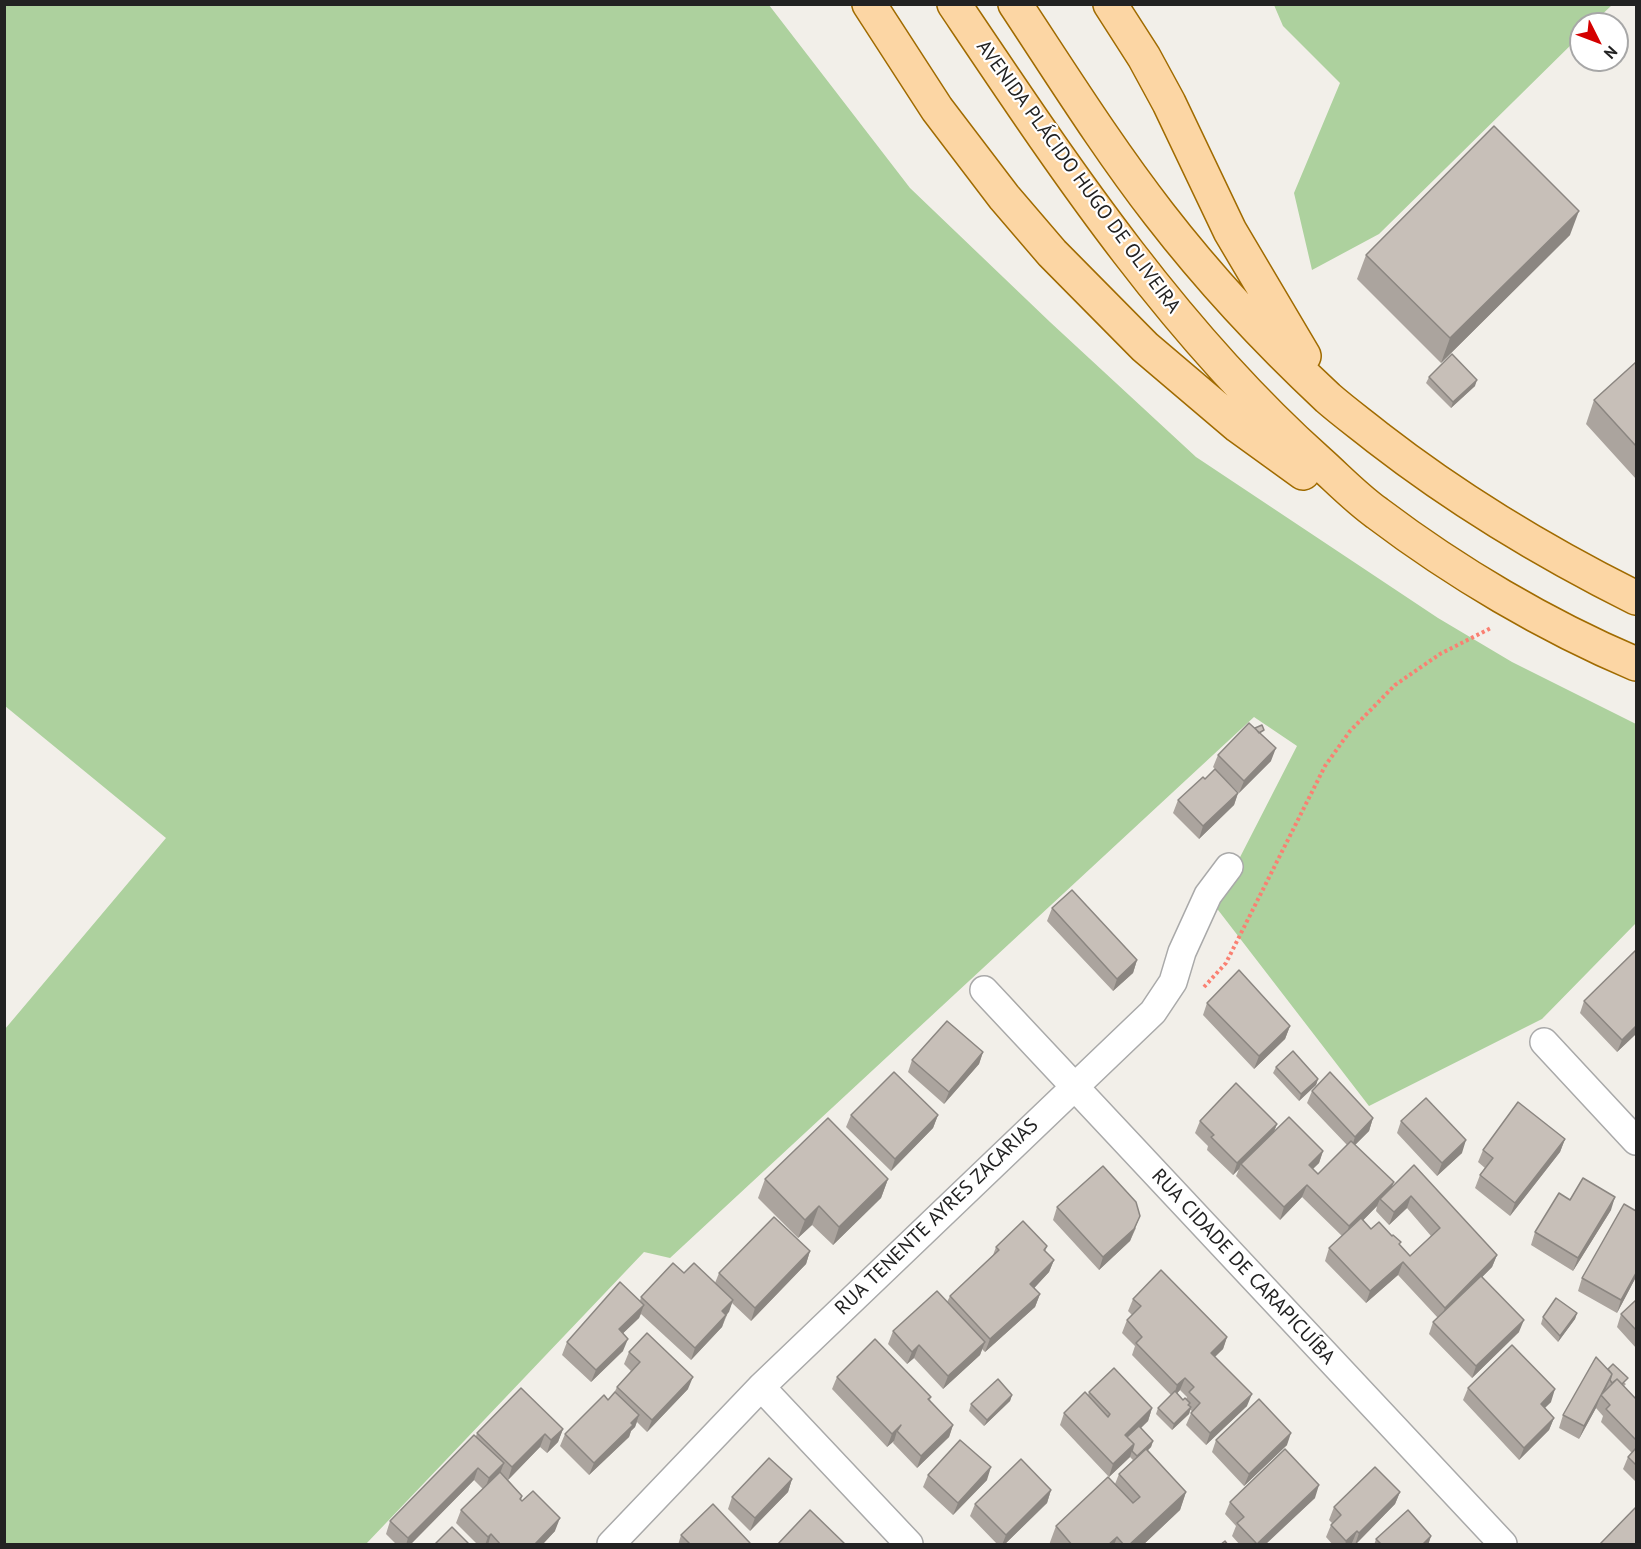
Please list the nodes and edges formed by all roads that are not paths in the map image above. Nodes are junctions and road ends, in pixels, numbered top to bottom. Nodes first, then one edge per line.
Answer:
1 (869, 4) edge
2 (954, 4) edge
3 (1015, 4) edge
4 (1110, 4) edge
5 (1330, 399) junction
6 (1376, 513) junction
7 (1636, 598) edge
8 (1636, 664) edge
9 (1229, 867) dead end
10 (984, 990) dead end
11 (1544, 1042) dead end
12 (1074, 1086) junction
13 (1636, 1141) edge
14 (761, 1387) junction
15 (611, 1545) edge
16 (909, 1545) edge
17 (1503, 1545) edge

1 - 6 main road
2 - 6 main road, AVENIDA PLÁCIDO HUGO DE OLIVEIRA
3 - 5 main road
4 - 5 main road
5 - 7 main road
6 - 8 main road, AVENIDA PLÁCIDO HUGO DE OLIVEIRA
9 - 12 street, RUA TENENTE AYRES ZACARIAS
10 - 12 street, RUA CIDADE DE CARAPICUÍBA
11 - 13 street
12 - 14 street, RUA TENENTE AYRES ZACARIAS
12 - 17 street, RUA CIDADE DE CARAPICUÍBA
14 - 15 street, RUA TENENTE AYRES ZACARIAS
14 - 16 street

